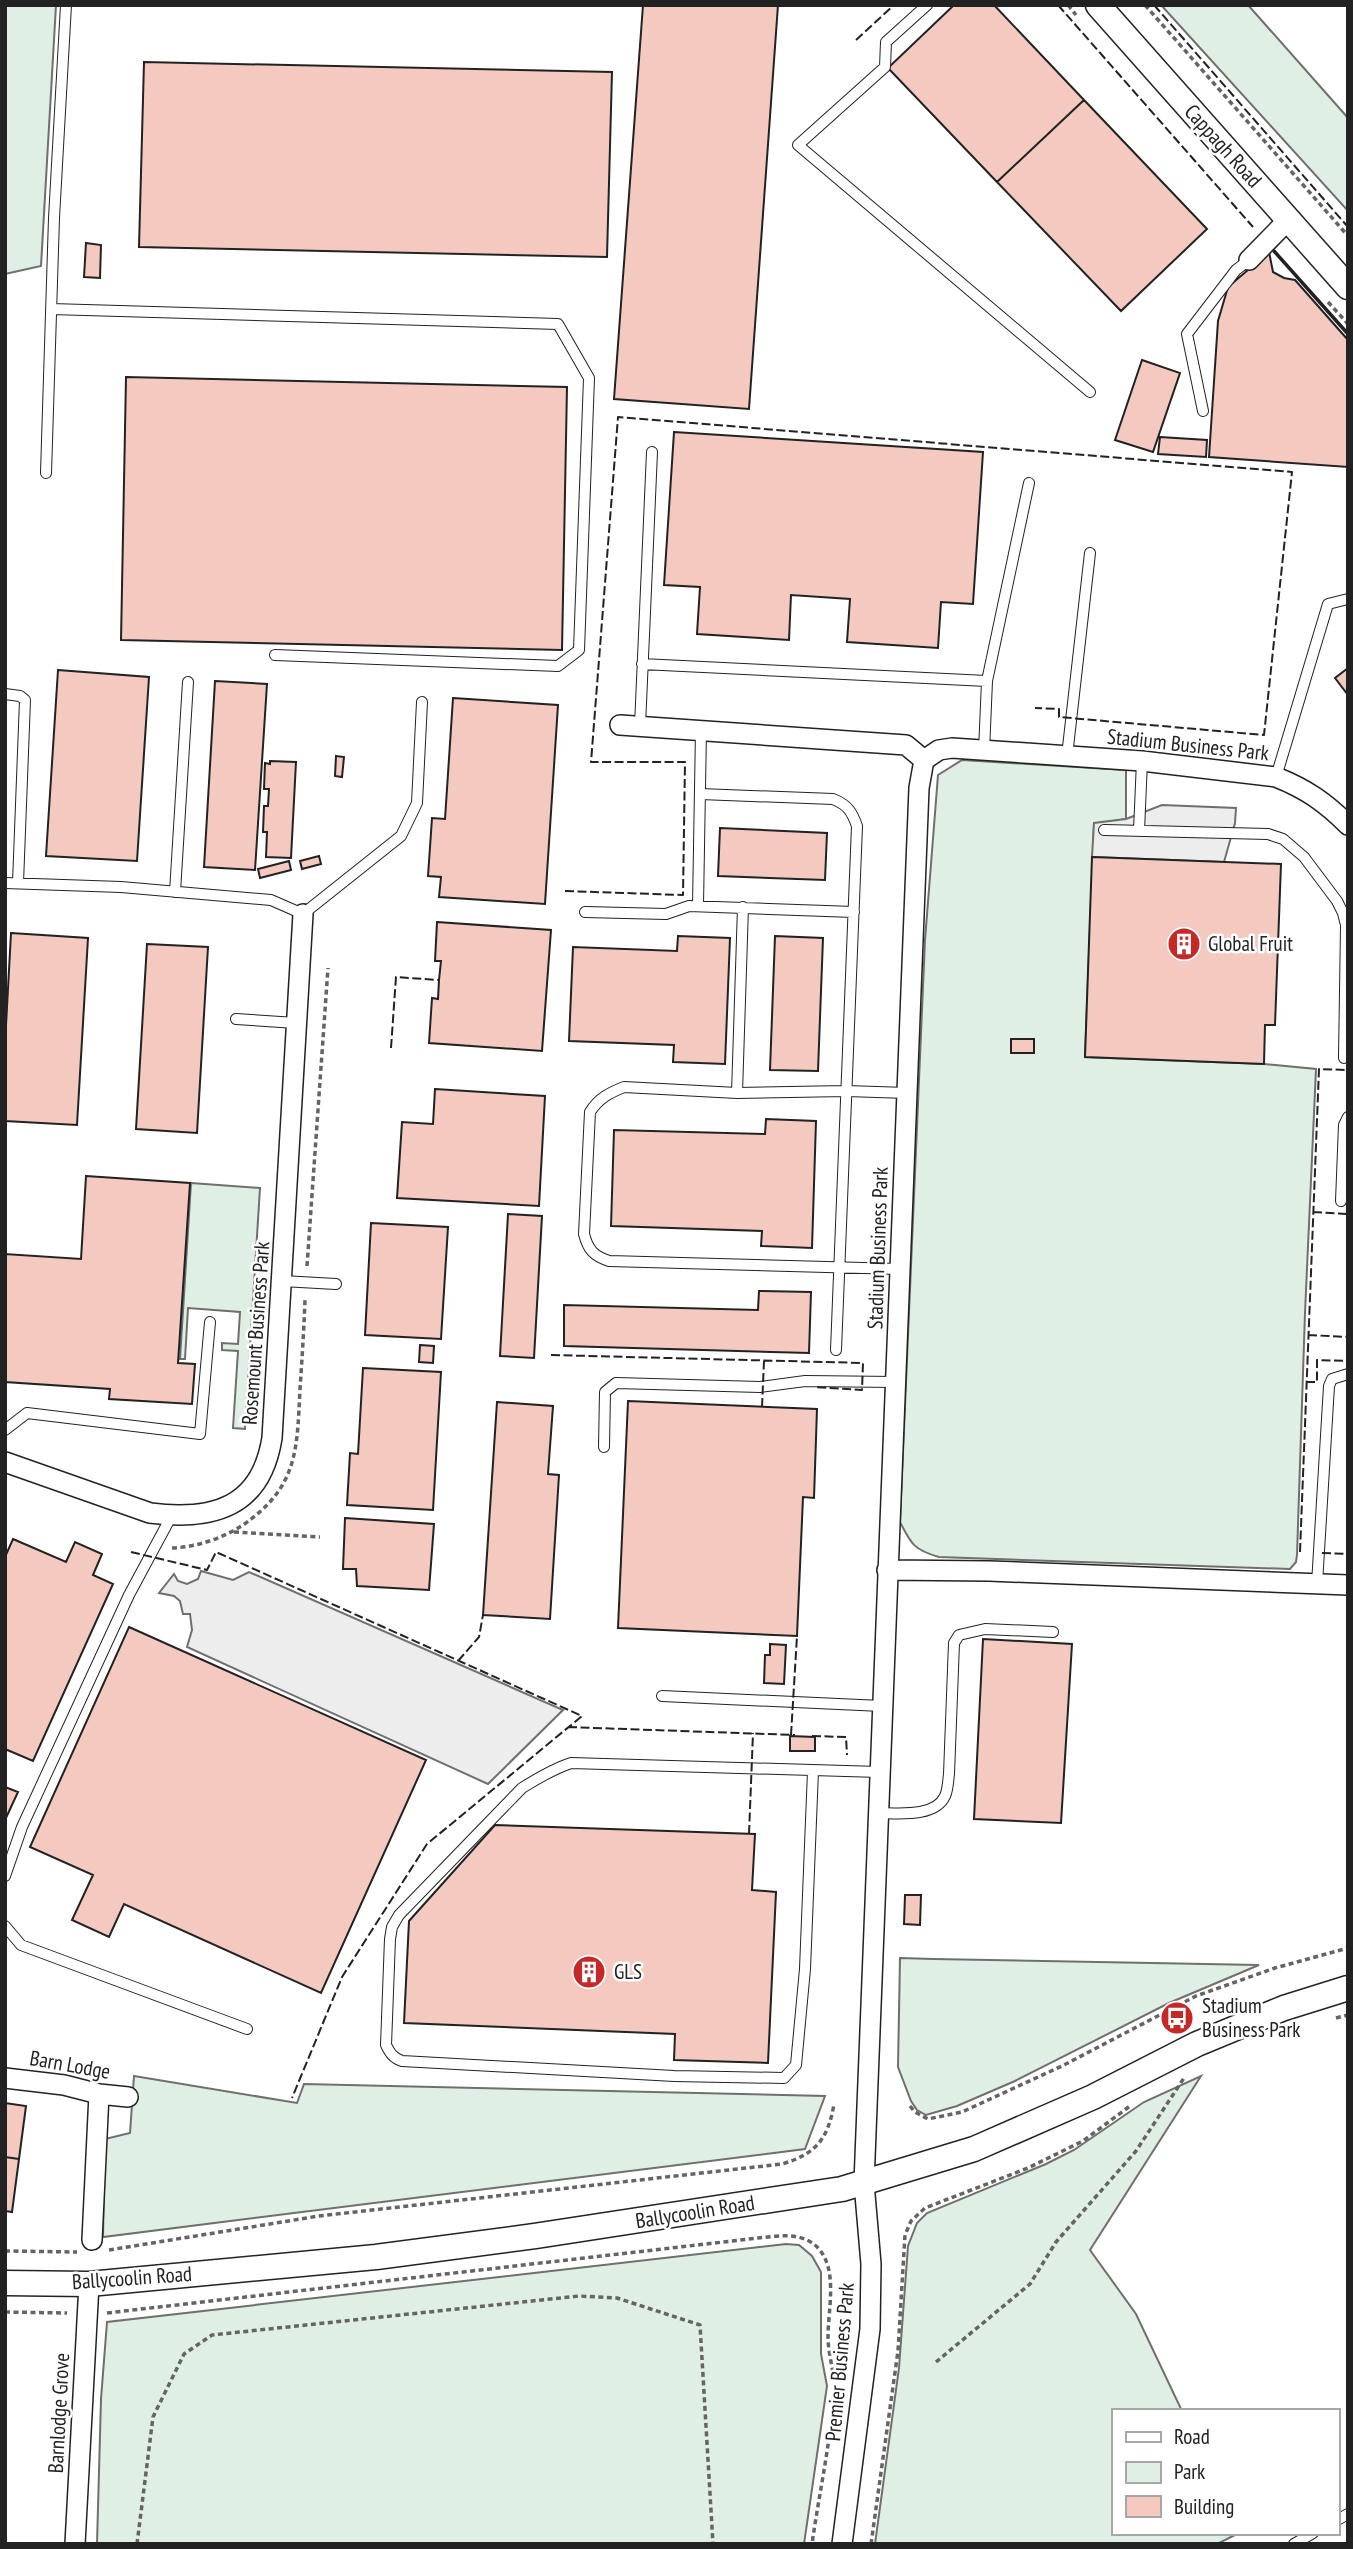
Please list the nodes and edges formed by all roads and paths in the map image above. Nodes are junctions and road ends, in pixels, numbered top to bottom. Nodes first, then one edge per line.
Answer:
1 (66, 5) edge
2 (927, 5) edge
3 (1098, 5) edge
4 (1145, 5) edge
5 (1288, 220) junction
6 (1348, 236) edge
7 (1249, 260) joint
8 (1348, 287) edge
9 (51, 309) junction
10 (1090, 392) dead end
11 (1203, 411) dead end
12 (652, 452) dead end
13 (46, 473) dead end
14 (1030, 483) dead end
15 (1090, 554) dead end
16 (1348, 599) edge
17 (275, 654) dead end
18 (642, 664) junction
19 (986, 681) junction
20 (188, 682) dead end
21 (5, 694) edge
22 (422, 702) dead end
23 (620, 724) dead end
24 (640, 726) junction
25 (701, 729) junction
26 (984, 751) junction
27 (1068, 756) junction
28 (924, 760) junction
29 (1142, 761) junction
30 (1276, 777) junction
31 (700, 793) junction
32 (1348, 825) edge
33 (1104, 830) dead end
34 (1139, 831) junction
35 (5, 883) edge
36 (18, 883) junction
37 (175, 892) junction
38 (698, 906) junction
39 (743, 907) junction
40 (585, 912) dead end
41 (854, 912) junction
42 (303, 914) junction
43 (1346, 1016) edge
44 (236, 1019) dead end
45 (296, 1023) junction
46 (1344, 1058) dead end
47 (846, 1091) junction
48 (737, 1093) junction
49 (907, 1093) junction
50 (1348, 1117) edge
51 (1341, 1201) dead end
52 (839, 1268) junction
53 (900, 1269) junction
54 (282, 1281) junction
55 (336, 1284) dead end
56 (210, 1322) dead end
57 (836, 1350) dead end
58 (1348, 1374) edge
59 (895, 1381) junction
60 (5, 1430) edge
61 (604, 1447) dead end
62 (5, 1462) edge
63 (172, 1516) junction
64 (232, 1532) dead end
65 (320, 1537) dead end
66 (887, 1570) junction
67 (1317, 1584) junction
68 (1348, 1585) edge
69 (1053, 1632) dead end
70 (662, 1696) dead end
71 (882, 1706) junction
72 (813, 1771) junction
73 (879, 1772) junction
74 (878, 1813) junction
75 (5, 1876) edge
76 (5, 1926) edge
77 (1348, 1948) edge
78 (1348, 1988) edge
79 (1348, 2015) edge
80 (1330, 2019) dead end
81 (247, 2029) dead end
82 (5, 2078) edge
83 (1175, 2081) dead end
84 (99, 2094) junction
85 (128, 2097) dead end
86 (1139, 2099) dead end
87 (834, 2104) dead end
88 (910, 2106) dead end
89 (864, 2183) junction
90 (91, 2248) junction
91 (5, 2251) edge
92 (5, 2283) edge
93 (89, 2284) junction
94 (5, 2312) edge
95 (88, 2313) junction
96 (936, 2362) dead end
97 (1310, 2535) edge
98 (75, 2544) edge
99 (137, 2544) edge
100 (713, 2544) edge
101 (812, 2544) edge
102 (842, 2544) edge
103 (871, 2544) edge
104 (1294, 2544) edge

1 - 9 lane
2 - 10 lane
3 - 5 street, Cappagh Road
4 - 6 path
5 - 7 street
5 - 8 street, Cappagh Road
7 - 11 lane
9 - 13 lane
9 - 17 lane
12 - 18 lane
14 - 19 lane
15 - 27 lane
16 - 30 lane
18 - 19 lane
18 - 24 lane
19 - 26 lane
20 - 37 lane
21 - 36 lane
22 - 42 lane
23 - 24 street
24 - 25 street
25 - 28 street
25 - 31 lane
26 - 27 street, Stadium Business Park
26 - 28 street, Stadium Business Park
27 - 29 street, Stadium Business Park
28 - 49 street, Stadium Business Park
29 - 30 street, Stadium Business Park
29 - 34 lane
30 - 32 street, Stadium Business Park
31 - 38 lane
31 - 41 lane
33 - 34 lane
34 - 43 lane
35 - 36 lane
36 - 37 lane
37 - 42 lane
38 - 39 lane
38 - 40 lane
39 - 41 lane
39 - 48 lane
41 - 47 lane
42 - 45 street, Rosemount Business Park
43 - 46 lane
44 - 45 lane
45 - 54 street, Rosemount Business Park
47 - 48 lane
47 - 49 lane
47 - 52 lane
48 - 52 lane
49 - 53 street, Stadium Business Park
50 - 51 lane
52 - 53 lane
52 - 57 lane
53 - 59 street, Stadium Business Park
54 - 55 lane
54 - 63 street, Rosemount Business Park
56 - 60 lane
58 - 67 lane
59 - 61 lane
59 - 66 street, Stadium Business Park
62 - 63 street, Rosemount Business Park
63 - 75 lane
64 - 65 path
66 - 67 street
66 - 71 street, Stadium Business Park
67 - 68 street
69 - 74 lane
70 - 71 lane
71 - 73 street, Stadium Business Park
72 - 72 lane
72 - 73 lane
73 - 74 street, Stadium Business Park
74 - 89 street, Stadium Business Park
76 - 81 lane
77 - 88 path
78 - 89 street, Ballycoolin Road
79 - 80 path
82 - 84 street, Barn Lodge
83 - 96 path
84 - 85 street, Barn Lodge
84 - 90 street
86 - 103 path
87 - 90 path
89 - 93 street, Ballycoolin Road
89 - 102 street, Premier Business Park
90 - 91 path
92 - 93 street, Ballycoolin Road
93 - 95 street, Barnlodge Grove
94 - 95 path
95 - 98 street, Barnlodge Grove
95 - 101 path
97 - 104 lane
99 - 100 path

